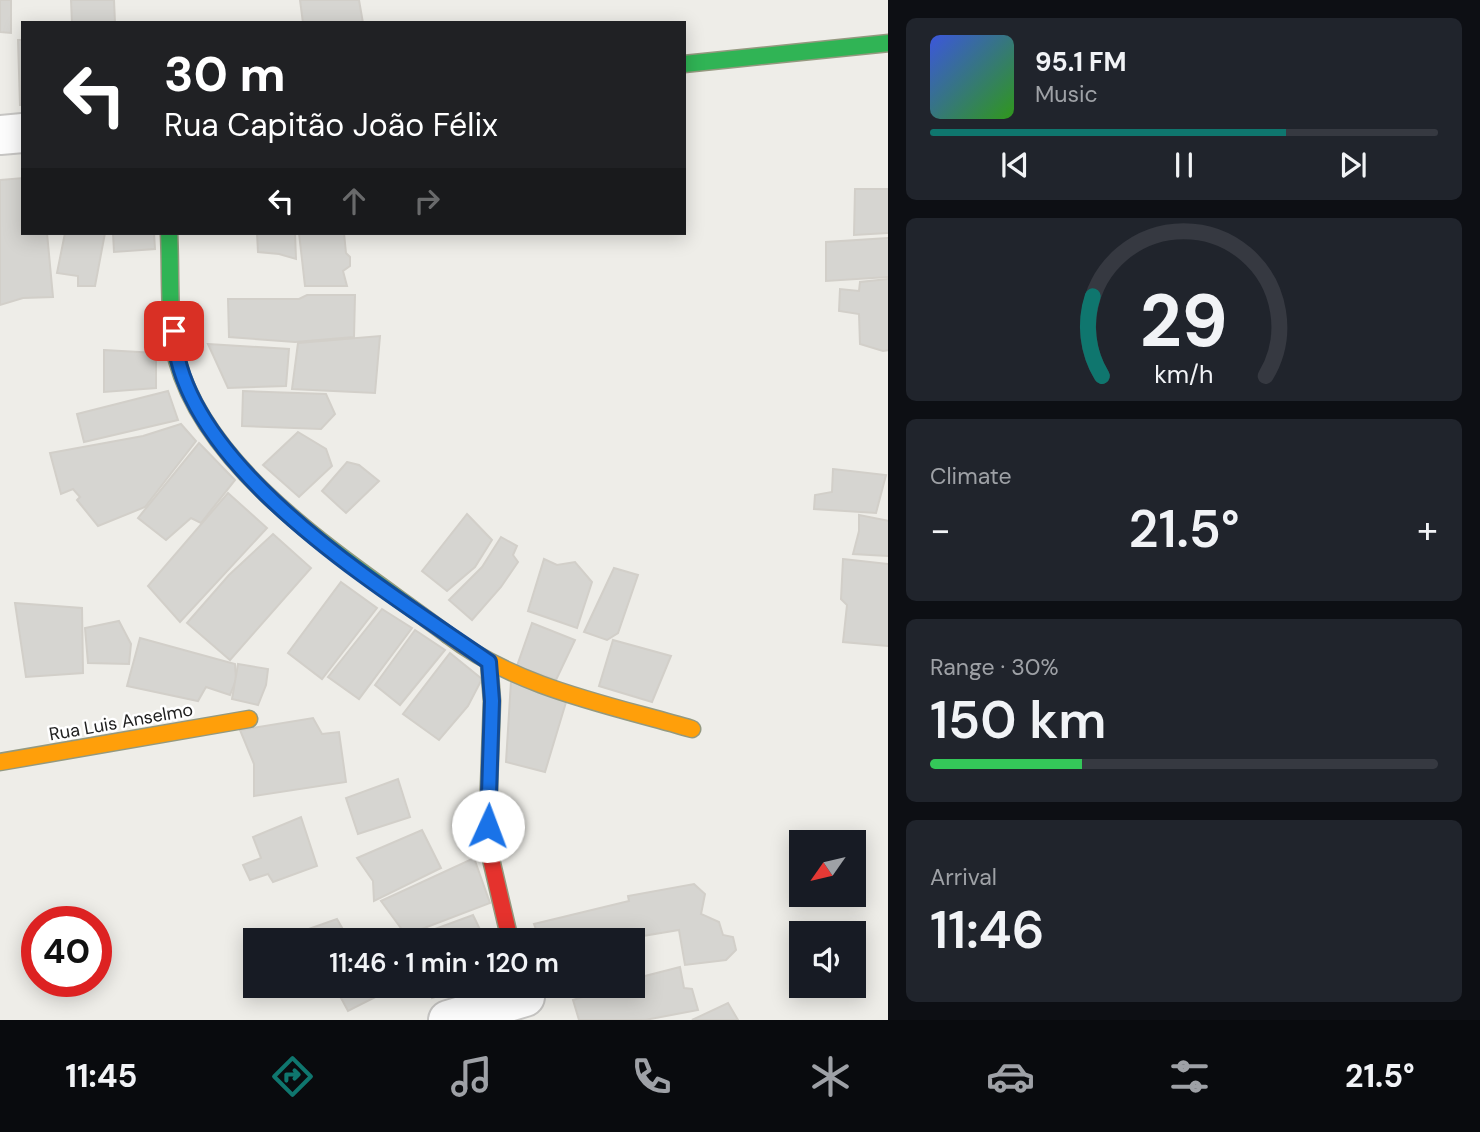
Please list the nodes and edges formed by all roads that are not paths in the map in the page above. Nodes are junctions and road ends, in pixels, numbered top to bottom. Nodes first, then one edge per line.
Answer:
1 (888, 43) edge
2 (686, 64) edge
3 (21, 133) edge
4 (0, 135) edge
5 (169, 235) edge
6 (489, 662) junction
7 (249, 719) dead end
8 (692, 729) dead end
9 (0, 762) edge
10 (507, 928) edge
11 (527, 1001) edge
12 (448, 1020) edge

1 - 2 street
3 - 4 street
5 - 6 street
6 - 8 street
6 - 10 street
7 - 9 street, Rua Luis Anselmo
11 - 12 street

